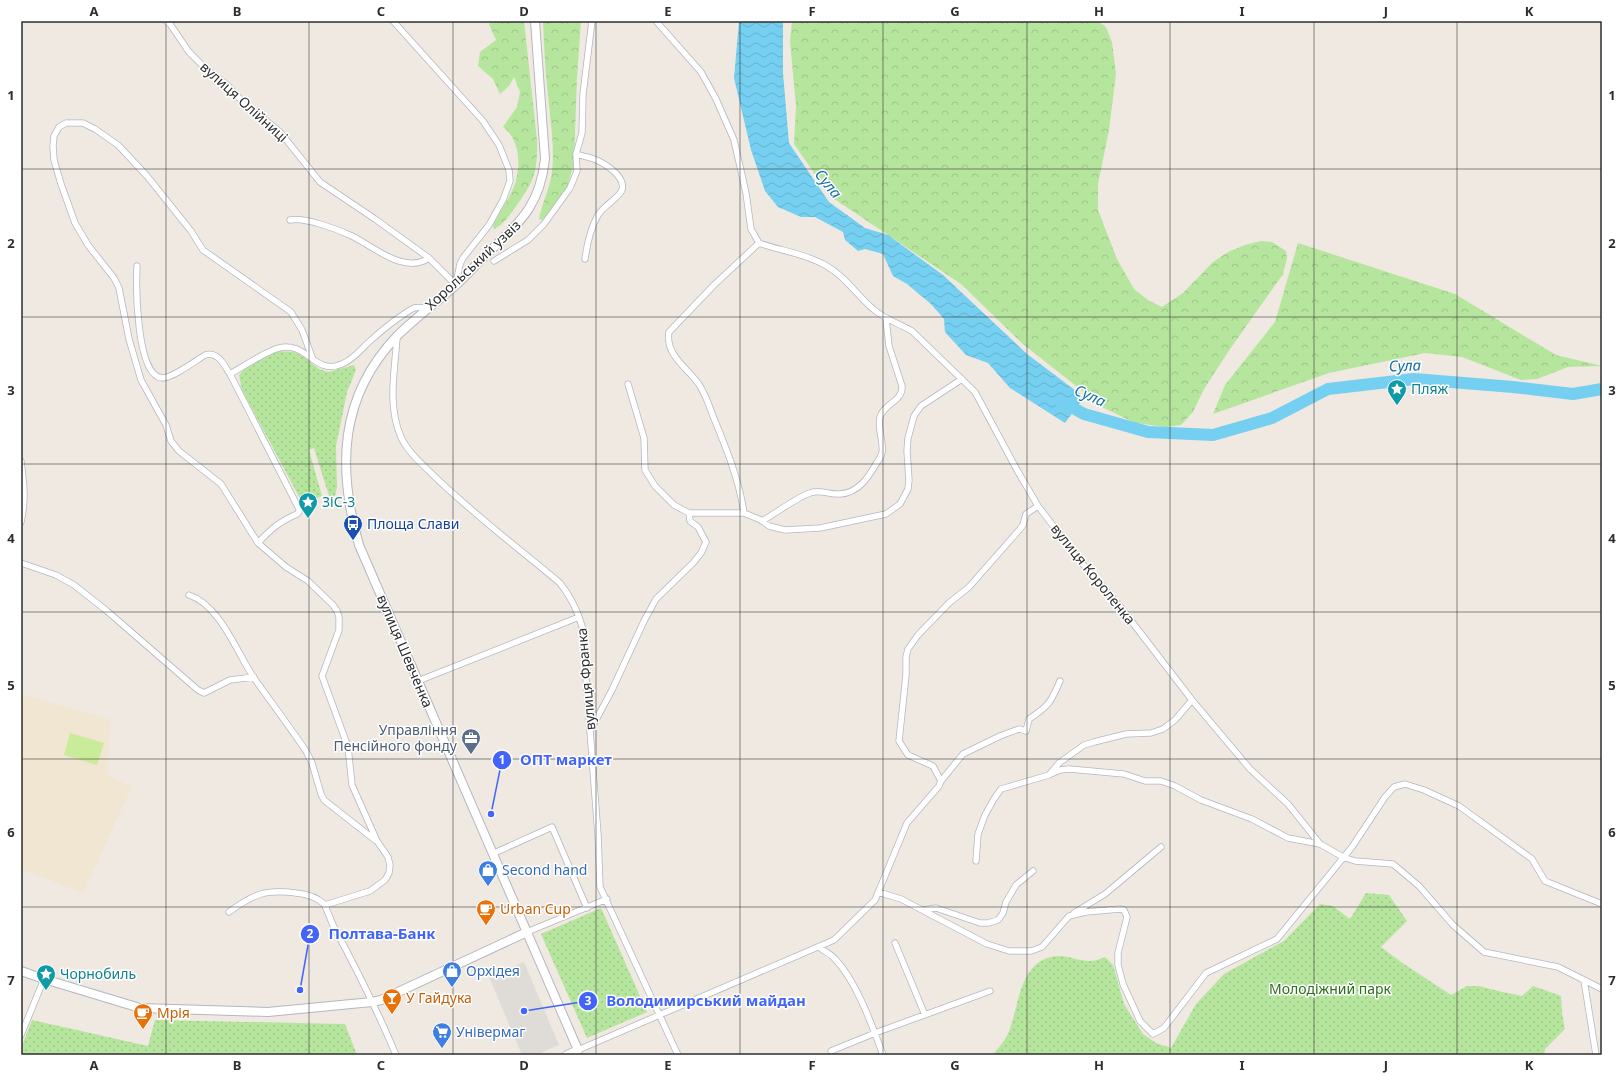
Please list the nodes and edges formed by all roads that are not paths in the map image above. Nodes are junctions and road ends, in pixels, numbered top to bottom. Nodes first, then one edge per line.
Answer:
1 (166, 21) edge
2 (393, 21) edge
3 (535, 21) edge
4 (592, 21) edge
5 (656, 21) edge
6 (576, 154) junction
7 (290, 220) dead end
8 (759, 243) junction
9 (428, 258) junction
10 (585, 259) dead end
11 (494, 262) dead end
12 (137, 266) dead end
13 (456, 284) junction
14 (426, 308) junction
15 (886, 319) junction
16 (397, 336) junction
17 (312, 357) junction
18 (230, 374) junction
19 (962, 379) junction
20 (628, 384) dead end
21 (21, 461) edge
22 (1038, 506) junction
23 (689, 513) junction
24 (744, 513) junction
25 (762, 521) junction
26 (21, 522) edge
27 (258, 543) junction
28 (21, 563) edge
29 (189, 595) dead end
30 (579, 617) junction
31 (254, 677) junction
32 (418, 681) junction
33 (1060, 681) dead end
34 (1192, 700) junction
35 (590, 731) junction
36 (1049, 775) junction
37 (941, 781) junction
38 (377, 841) junction
39 (1320, 844) junction
40 (1161, 847) dead end
41 (492, 854) junction
42 (1344, 857) junction
43 (976, 861) dead end
44 (1033, 871) dead end
45 (878, 892) junction
46 (607, 900) junction
47 (1602, 904) edge
48 (325, 905) junction
49 (587, 908) junction
50 (922, 910) junction
51 (229, 912) dead end
52 (1069, 916) junction
53 (527, 932) junction
54 (895, 943) dead end
55 (819, 947) junction
56 (21, 971) edge
57 (44, 979) junction
58 (1584, 980) junction
59 (1602, 989) edge
60 (990, 991) dead end
61 (372, 1002) junction
62 (660, 1014) junction
63 (925, 1015) junction
64 (875, 1033) junction
65 (21, 1035) edge
66 (578, 1050) junction
67 (831, 1051) dead end
68 (396, 1055) edge
69 (567, 1055) edge
70 (678, 1055) edge
71 (883, 1055) edge
72 (1596, 1055) edge

1 - 9 street, вулиця Олійниці
2 - 13 street
3 - 13 main road, Хорольський узвіз
4 - 6 street
5 - 8 street
6 - 10 street
6 - 11 street
7 - 9 street
8 - 15 street, вулиця Короленка
8 - 24 street
9 - 13 street, вулиця Олійниці
12 - 18 street
13 - 14 main road, Хорольський узвіз
14 - 16 main road, Хорольський узвіз
14 - 17 street
15 - 19 street, вулиця Короленка
15 - 25 street
16 - 30 street, вулиця Франка
16 - 32 main road, вулиця Шевченка
17 - 18 street
17 - 27 street
18 - 27 street
19 - 22 street, вулиця Короленка
19 - 25 street
20 - 23 street
21 - 26 street
22 - 34 street, вулиця Короленка
22 - 37 street
23 - 24 street
23 - 35 street
24 - 25 street
27 - 38 street
28 - 31 street
29 - 31 street
30 - 32 street
30 - 35 street, вулиця Франка
31 - 38 street
32 - 41 main road, вулиця Шевченка
33 - 37 street
34 - 36 street
34 - 39 street, вулиця Короленка
35 - 46 street, вулиця Франка
36 - 39 street
36 - 43 street
37 - 45 street
38 - 48 street
39 - 42 street, вулиця Короленка
40 - 52 street
41 - 49 street
41 - 53 main road, вулиця Шевченка
42 - 47 street
42 - 52 street
42 - 58 street, вулиця Короленка
44 - 50 street
45 - 50 street
45 - 55 street
46 - 49 street
46 - 62 street, вулиця Франка
48 - 51 street
48 - 61 street
49 - 53 street
50 - 52 street
53 - 61 main road
53 - 66 main road, вулиця Шевченка
54 - 63 street
55 - 62 street
55 - 64 street
56 - 57 main road
57 - 61 main road
57 - 65 street
58 - 59 street, вулиця Короленка
58 - 72 street
60 - 63 street
61 - 68 street
62 - 66 street
62 - 70 street, вулиця Франка
63 - 64 street
64 - 67 street
64 - 71 street
66 - 69 main road

